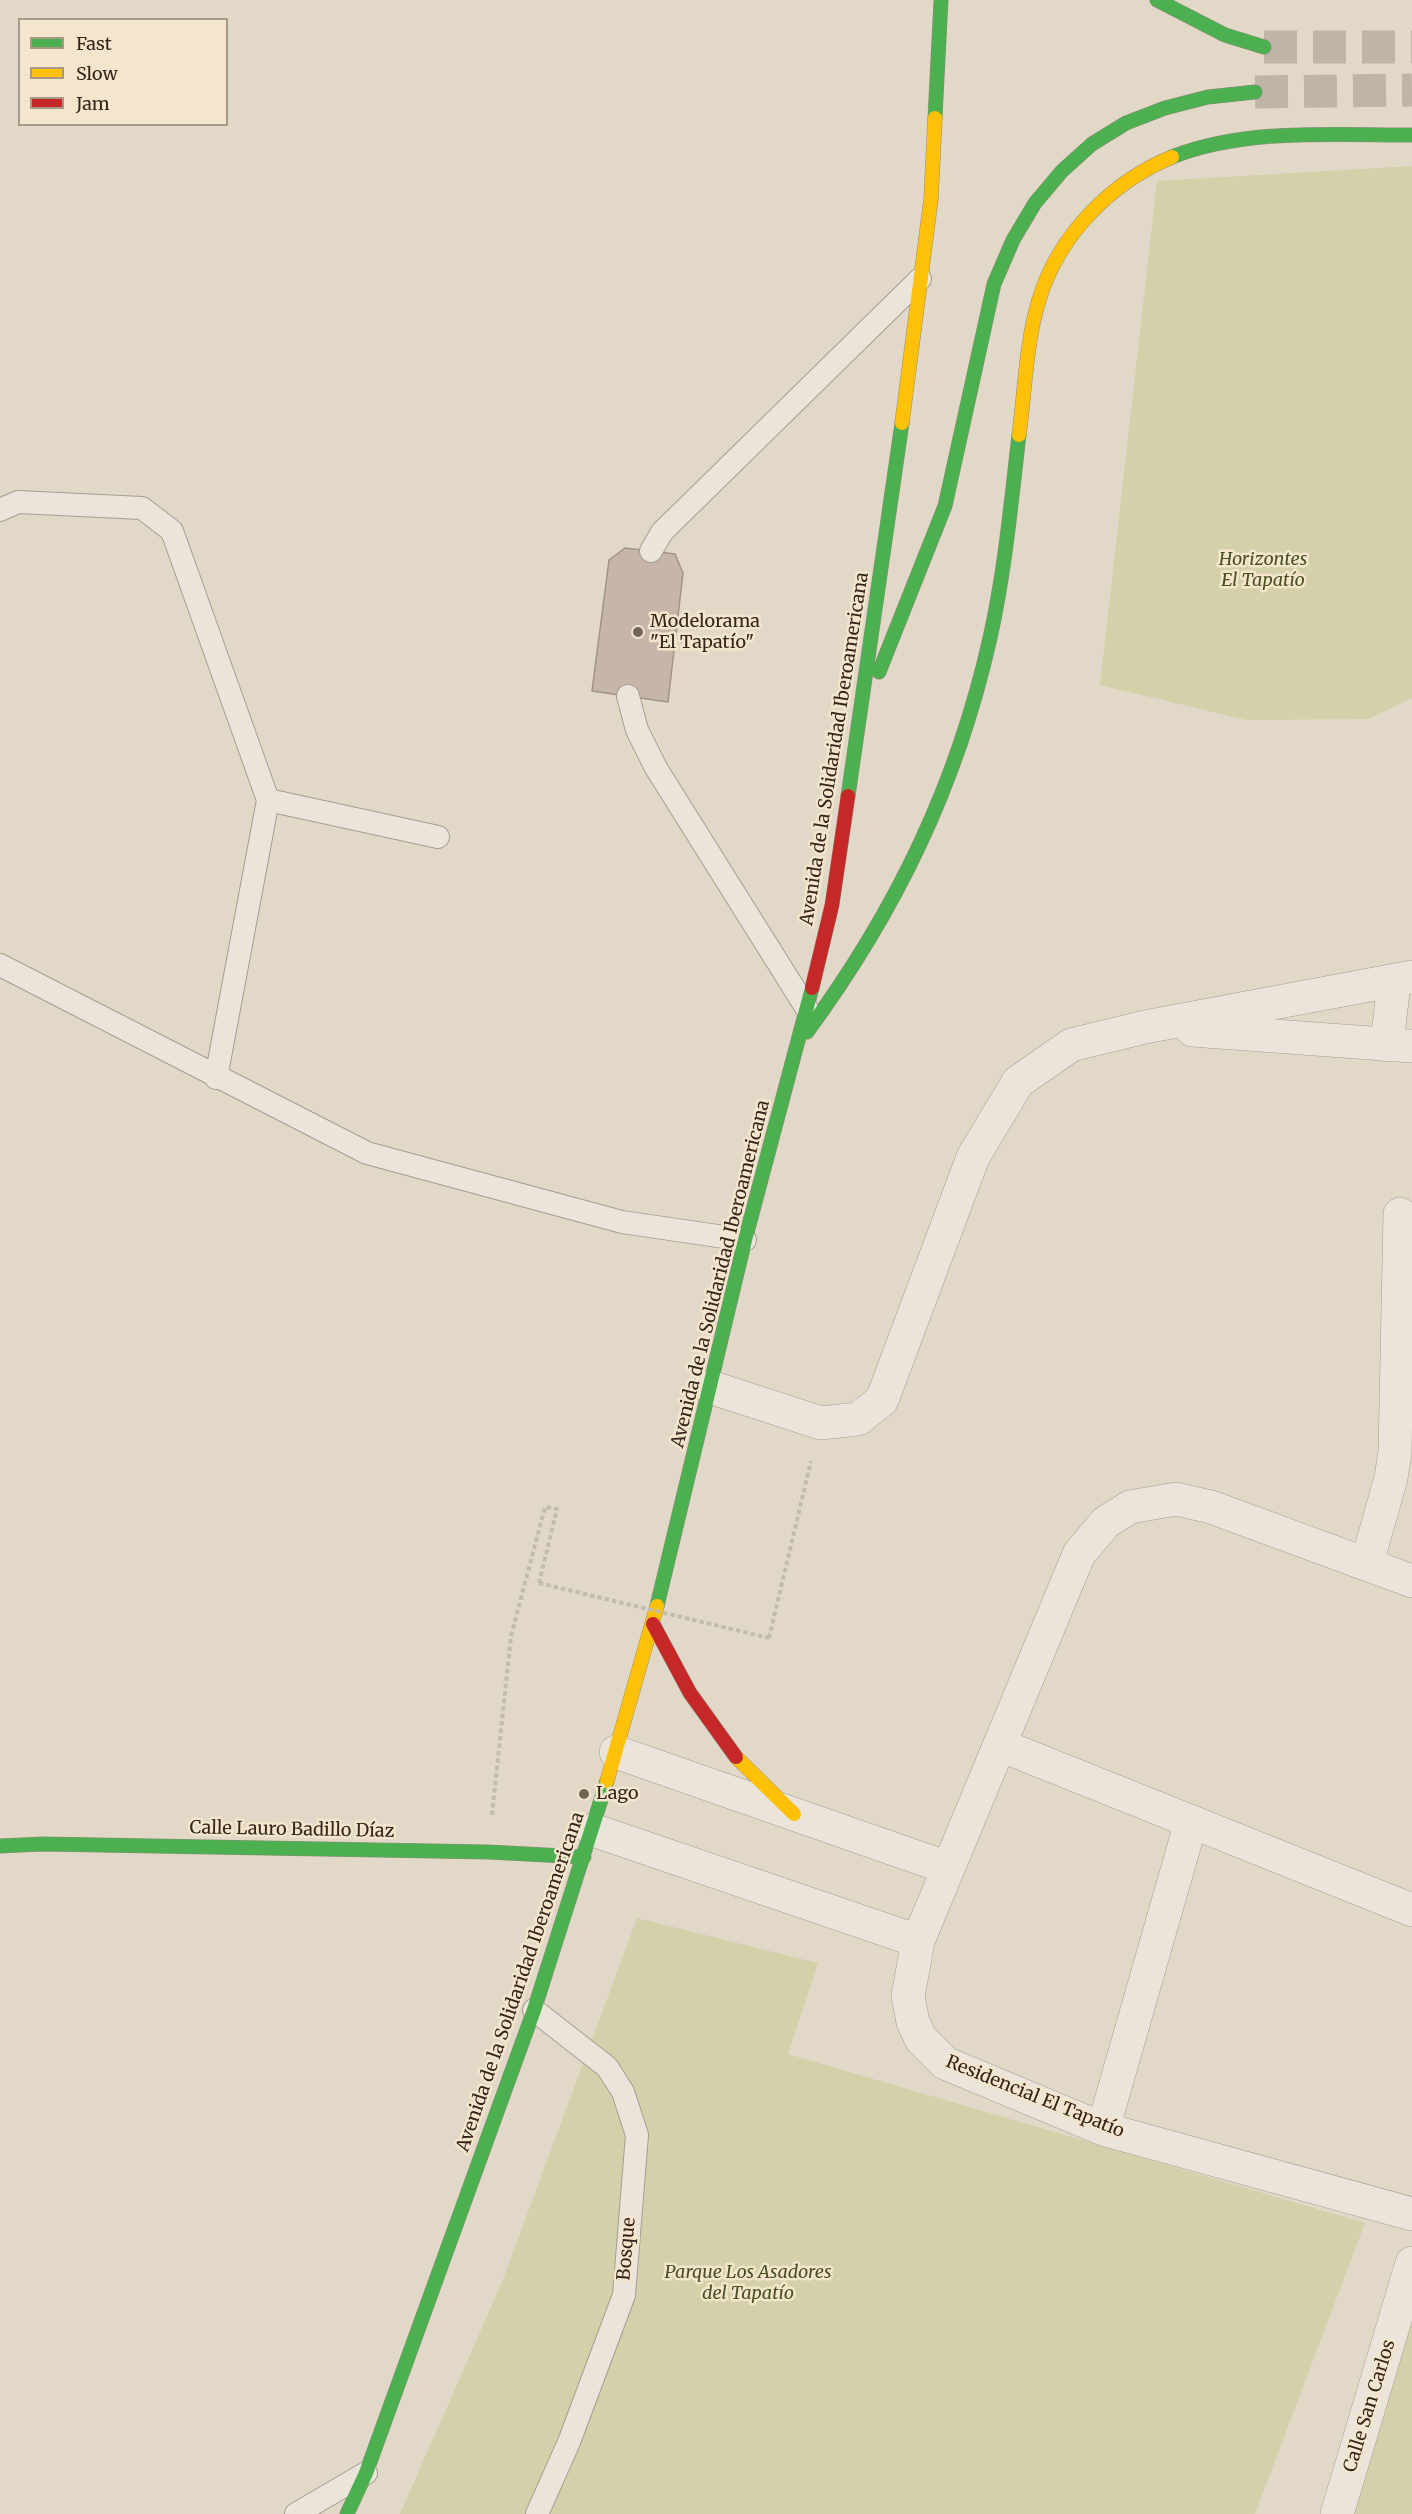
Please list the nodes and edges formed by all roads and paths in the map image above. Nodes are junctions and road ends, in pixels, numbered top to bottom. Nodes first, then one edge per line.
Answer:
1 (941, 0) edge
2 (1157, 0) edge
3 (1264, 47) tunnel mouth
4 (1255, 92) tunnel mouth
5 (1412, 135) edge
6 (920, 279) junction
7 (0, 510) edge
8 (651, 551) dead end
9 (628, 696) dead end
10 (858, 726) junction
11 (268, 800) junction
12 (438, 837) dead end
13 (0, 965) edge
14 (1403, 980) edge
15 (807, 1009) junction
16 (1145, 1027) junction
17 (799, 1041) junction
18 (1400, 1046) edge
19 (216, 1078) junction
20 (1400, 1214) dead end
21 (745, 1239) junction
22 (710, 1387) junction
23 (802, 1495) dead end
24 (1367, 1563) junction
25 (1412, 1581) edge
26 (653, 1624) junction
27 (1000, 1745) junction
28 (616, 1752) junction
29 (794, 1814) junction
30 (1191, 1822) junction
31 (589, 1844) junction
32 (0, 1846) edge
33 (488, 1852) junction
34 (948, 1868) junction
35 (1412, 1910) edge
36 (918, 1941) junction
37 (534, 2010) junction
38 (1103, 2129) junction
39 (1412, 2214) edge
40 (1412, 2263) edge
41 (366, 2473) junction
42 (296, 2514) edge
43 (347, 2514) edge
44 (537, 2514) edge
45 (1336, 2514) edge

1 - 6 main road, Avenida de la Solidaridad Iberoamericana
2 - 3 main road
4 - 10 main road
5 - 17 main road
6 - 8 lane
6 - 10 main road, Avenida de la Solidaridad Iberoamericana
7 - 11 lane
9 - 15 lane
10 - 15 main road, Avenida de la Solidaridad Iberoamericana
11 - 12 lane
11 - 19 lane
13 - 19 lane
14 - 16 street
14 - 18 street
15 - 17 main road, Avenida de la Solidaridad Iberoamericana
16 - 18 street
16 - 22 street
17 - 21 main road, Avenida de la Solidaridad Iberoamericana
19 - 21 lane
20 - 24 street
21 - 22 main road, Avenida de la Solidaridad Iberoamericana
22 - 26 main road, Avenida de la Solidaridad Iberoamericana
23 - 33 path, bridge
24 - 25 street, Residencial El Tapatío
24 - 27 street, Residencial El Tapatío
26 - 28 main road, Avenida de la Solidaridad Iberoamericana
26 - 29 main road
27 - 30 street
27 - 34 street, Residencial El Tapatío
28 - 29 street
28 - 31 main road, Avenida de la Solidaridad Iberoamericana
29 - 34 street
30 - 35 street
30 - 38 street
31 - 33 main road, Calle Lauro Badillo Díaz
31 - 36 street
31 - 37 main road, Avenida de la Solidaridad Iberoamericana
32 - 33 main road, Calle Lauro Badillo Díaz
34 - 36 street, Residencial El Tapatío
36 - 38 street, Residencial El Tapatío
37 - 41 main road, Avenida de la Solidaridad Iberoamericana
37 - 44 lane, Bosque
38 - 39 street, Residencial El Tapatío
40 - 45 street, Calle San Carlos
41 - 42 lane
41 - 43 main road, Avenida de la Solidaridad Iberoamericana

